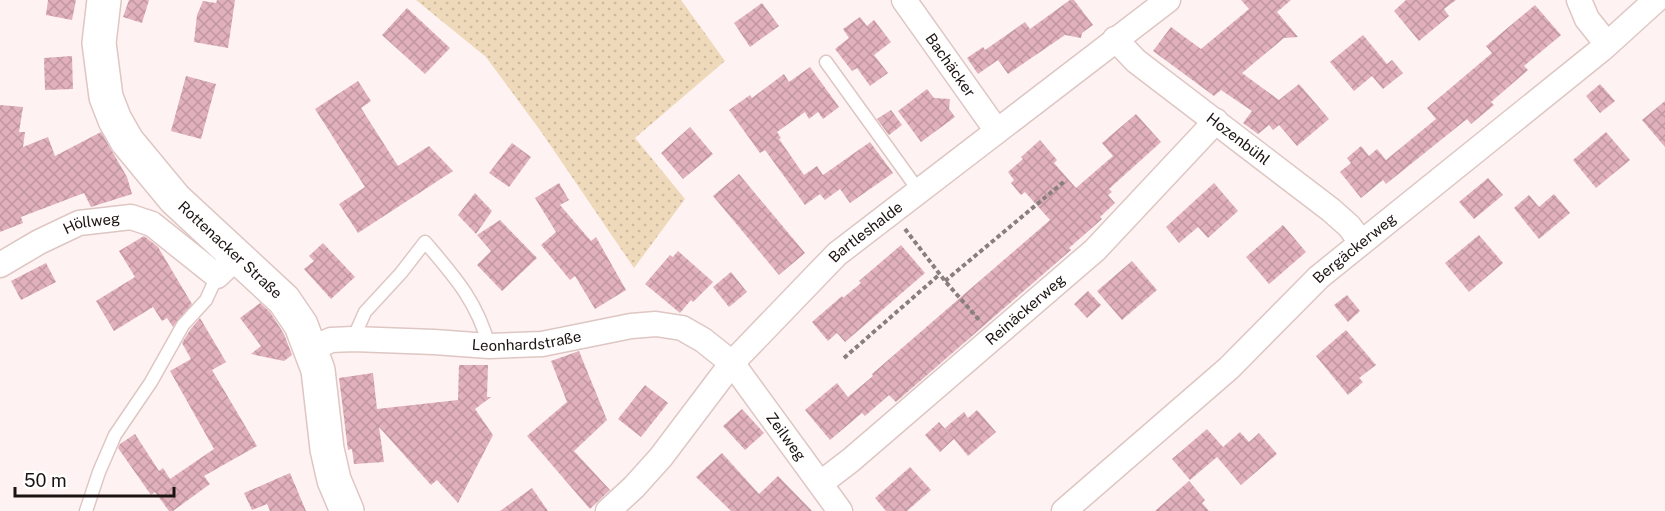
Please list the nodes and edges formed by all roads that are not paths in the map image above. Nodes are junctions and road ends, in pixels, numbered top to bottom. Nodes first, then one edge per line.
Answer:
1 (104, 0) edge
2 (904, 0) edge
3 (1167, 0) edge
4 (1579, 0) edge
5 (1656, 0) edge
6 (1115, 39) junction
7 (1607, 44) junction
8 (826, 62) dead end
9 (1216, 122) junction
10 (997, 131) junction
11 (919, 191) junction
12 (1361, 242) junction
13 (0, 265) edge
14 (228, 266) junction
15 (353, 339) junction
16 (489, 346) junction
17 (311, 349) junction
18 (732, 363) junction
19 (820, 483) junction
20 (86, 511) edge
21 (347, 511) edge
22 (608, 511) edge
23 (840, 511) edge
24 (1064, 511) edge

1 - 14 main road, Rottenacker Straße
2 - 10 street, Bachäcker
3 - 6 street, Bartleshalde
4 - 7 street
5 - 7 street, Bergäckerweg
6 - 9 street, Hozenbühl
6 - 10 street, Bartleshalde
7 - 12 street, Bergäckerweg
8 - 11 lane
9 - 12 street, Hozenbühl
9 - 19 street, Reinäckerweg
10 - 11 street, Bartleshalde
11 - 18 street, Bartleshalde
12 - 24 street, Bergäckerweg
13 - 14 street, Höllweg
14 - 17 main road, Rottenacker Straße
14 - 20 lane
15 - 16 street, Leonhardstraße
15 - 16 lane
15 - 17 street, Leonhardstraße
16 - 18 street, Leonhardstraße
17 - 21 main road, Rottenacker Straße
18 - 19 street, Zeilweg
18 - 22 street, Bartleshalde
19 - 23 street, Zeilweg

